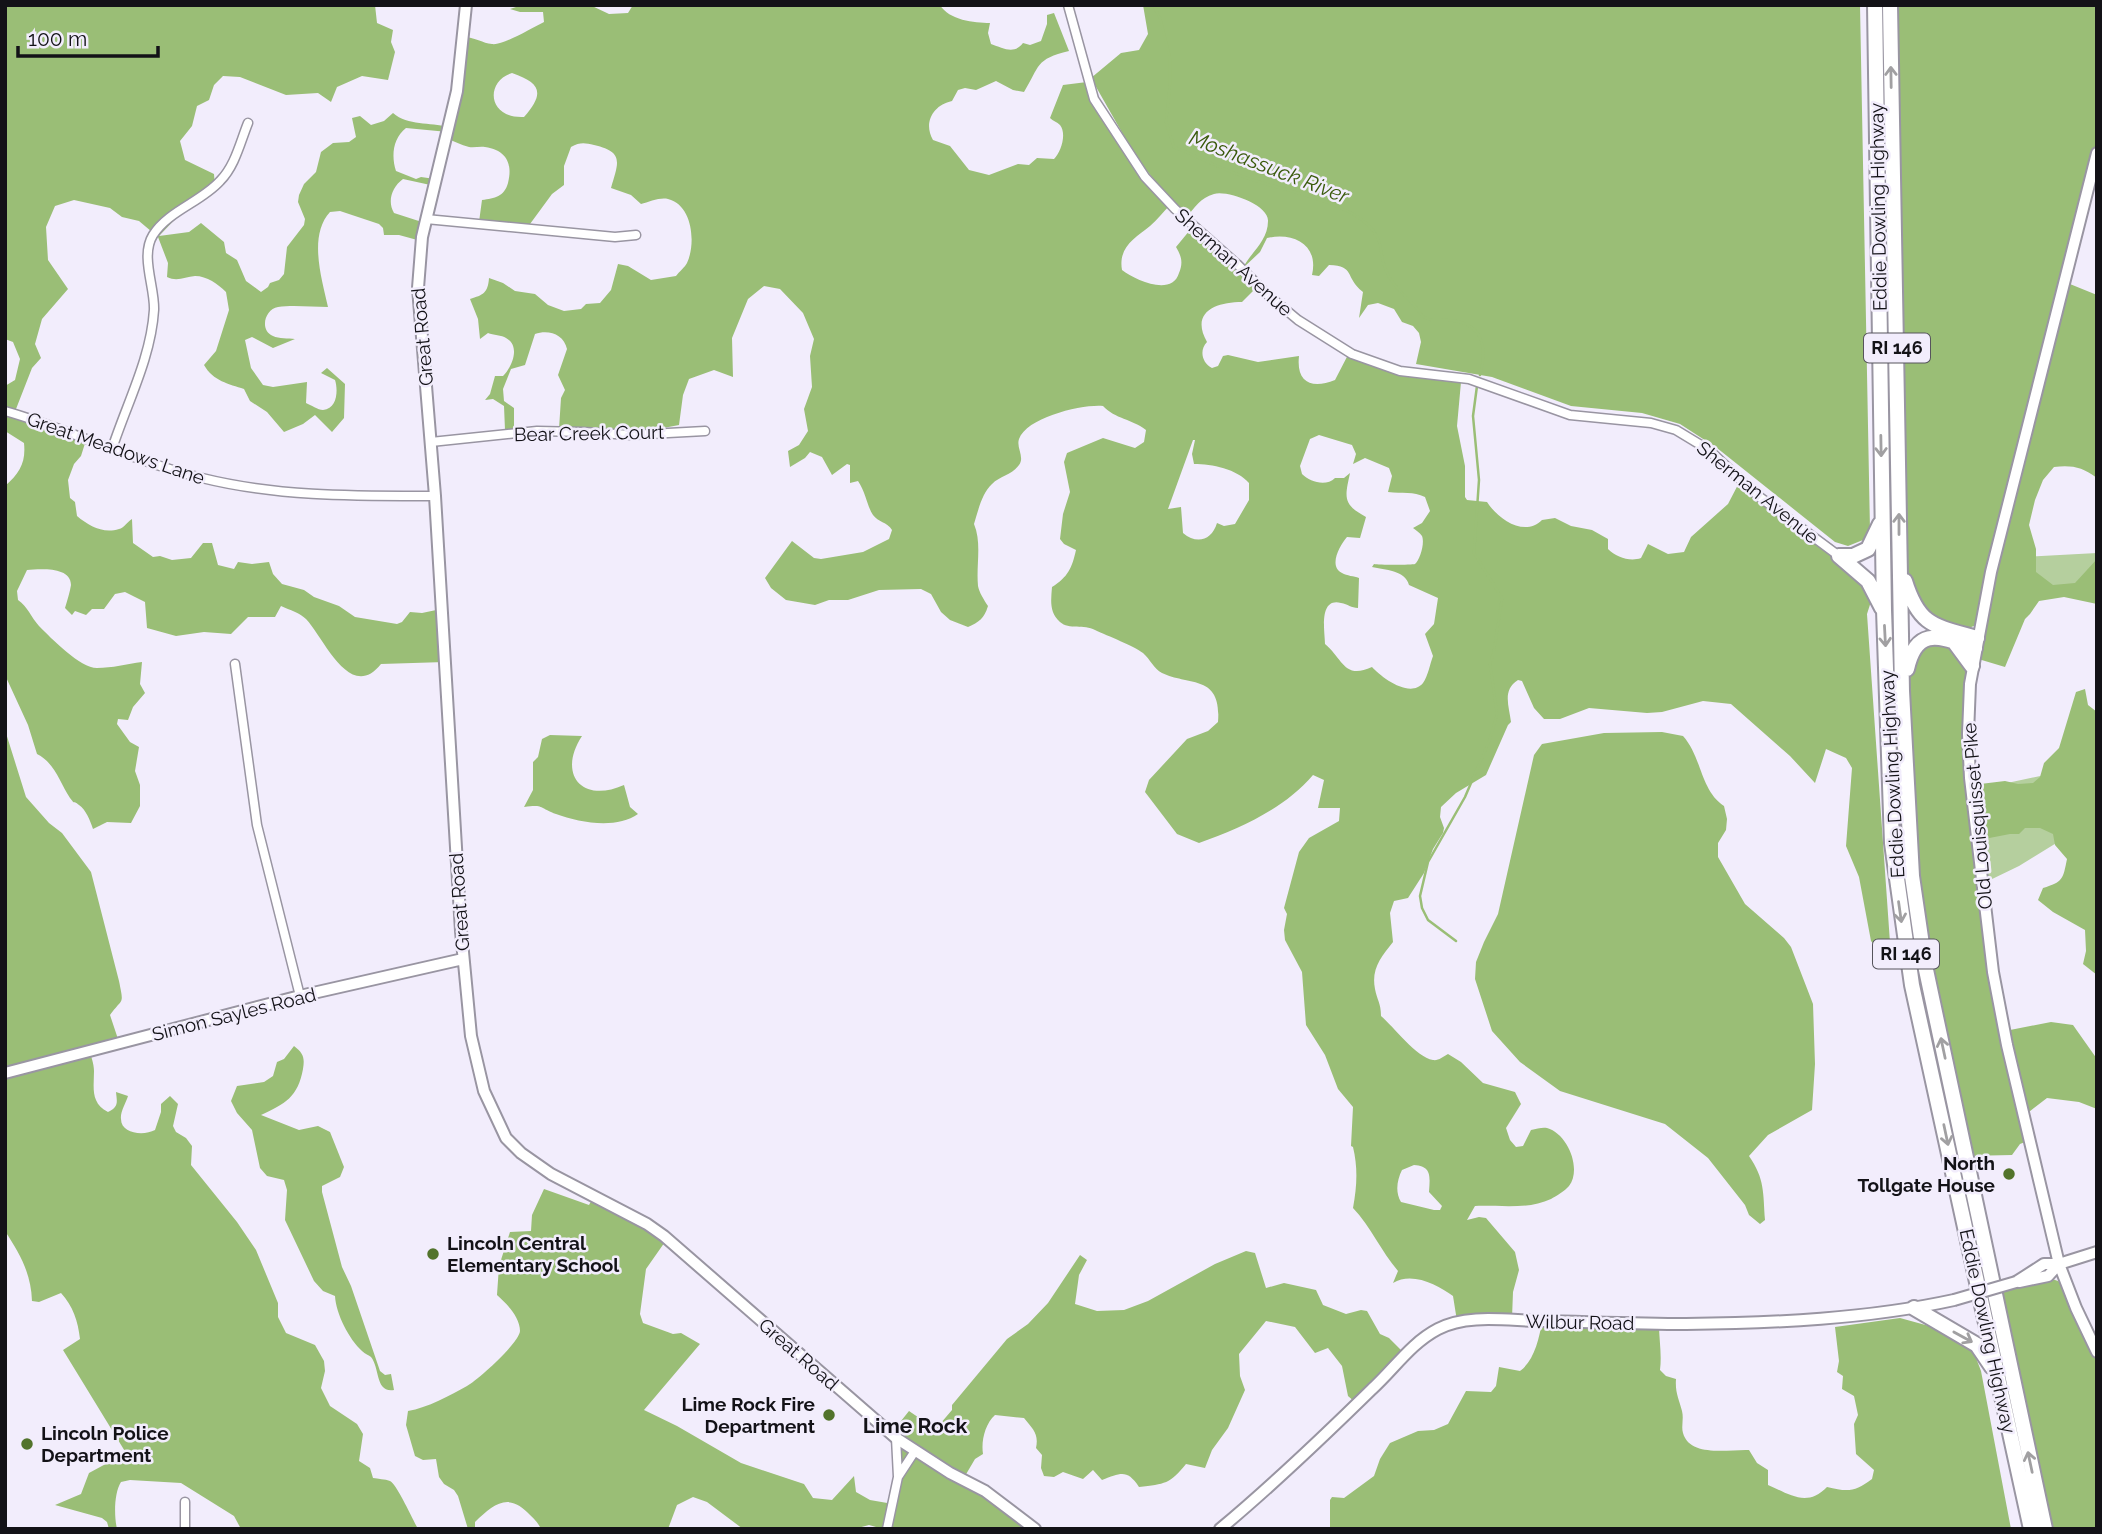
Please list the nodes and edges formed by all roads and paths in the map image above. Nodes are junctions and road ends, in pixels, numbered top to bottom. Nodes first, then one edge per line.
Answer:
1 (466, 5) edge
2 (1068, 5) edge
3 (1875, 5) edge
4 (1890, 5) edge
5 (248, 123) dead end
6 (2097, 153) edge
7 (426, 219) junction
8 (636, 235) dead end
9 (5, 411) edge
10 (705, 431) dead end
11 (431, 442) junction
12 (112, 449) junction
13 (435, 496) junction
14 (1882, 519) junction
15 (1839, 556) junction
16 (1899, 563) junction
17 (1884, 610) junction
18 (1954, 642) junction
19 (1976, 643) junction
20 (234, 664) dead end
21 (1972, 666) junction
22 (1902, 691) junction
23 (463, 959) junction
24 (300, 996) junction
25 (5, 1073) edge
26 (2097, 1252) edge
27 (2059, 1264) junction
28 (1914, 1308) junction
29 (2097, 1352) edge
30 (1998, 1379) junction
31 (896, 1438) junction
32 (915, 1451) junction
33 (898, 1477) junction
34 (184, 1502) dead end
35 (185, 1529) edge
36 (887, 1529) edge
37 (1035, 1529) edge
38 (1220, 1529) edge
39 (2031, 1529) edge
40 (2045, 1529) edge

1 - 7 street, Great Road
2 - 15 street, Sherman Avenue
3 -> 14 highway, Eddie Dowling Highway / RI 146
16 -> 4 highway, Eddie Dowling Highway / RI 146
5 - 12 street
6 - 19 street, Old Louisquisset Pike
7 - 8 street
7 - 11 street, Great Road
9 - 12 street, Great Meadows Lane
10 - 11 street, Bear Creek Court
11 - 13 street, Great Road
12 - 13 street, Great Meadows Lane
13 - 23 street, Great Road
14 - 15 highway
14 - 17 highway, Eddie Dowling Highway / RI 146
15 - 17 highway
16 - 19 highway
16 - 22 highway, Eddie Dowling Highway / RI 146
17 -> 30 highway, Eddie Dowling Highway / RI 146
18 - 19 highway
18 - 21 highway
18 - 22 highway
19 - 21 street, Old Louisquisset Pike
20 - 24 street
21 - 27 street, Old Louisquisset Pike
40 -> 22 highway, Eddie Dowling Highway / RI 146
23 - 24 street, Simon Sayles Road
23 - 31 street, Great Road
24 - 25 street, Simon Sayles Road
26 - 27 street, Wilbur Road
27 - 28 street, Wilbur Road, bridge
27 - 29 street, Old Louisquisset Pike
28 -> 30 highway
28 - 38 street, Wilbur Road
30 - 39 highway, Eddie Dowling Highway / RI 146
31 - 32 street, Great Road
31 - 33 street
32 - 33 street
32 - 37 street, Great Road
33 - 36 street
34 - 35 street

